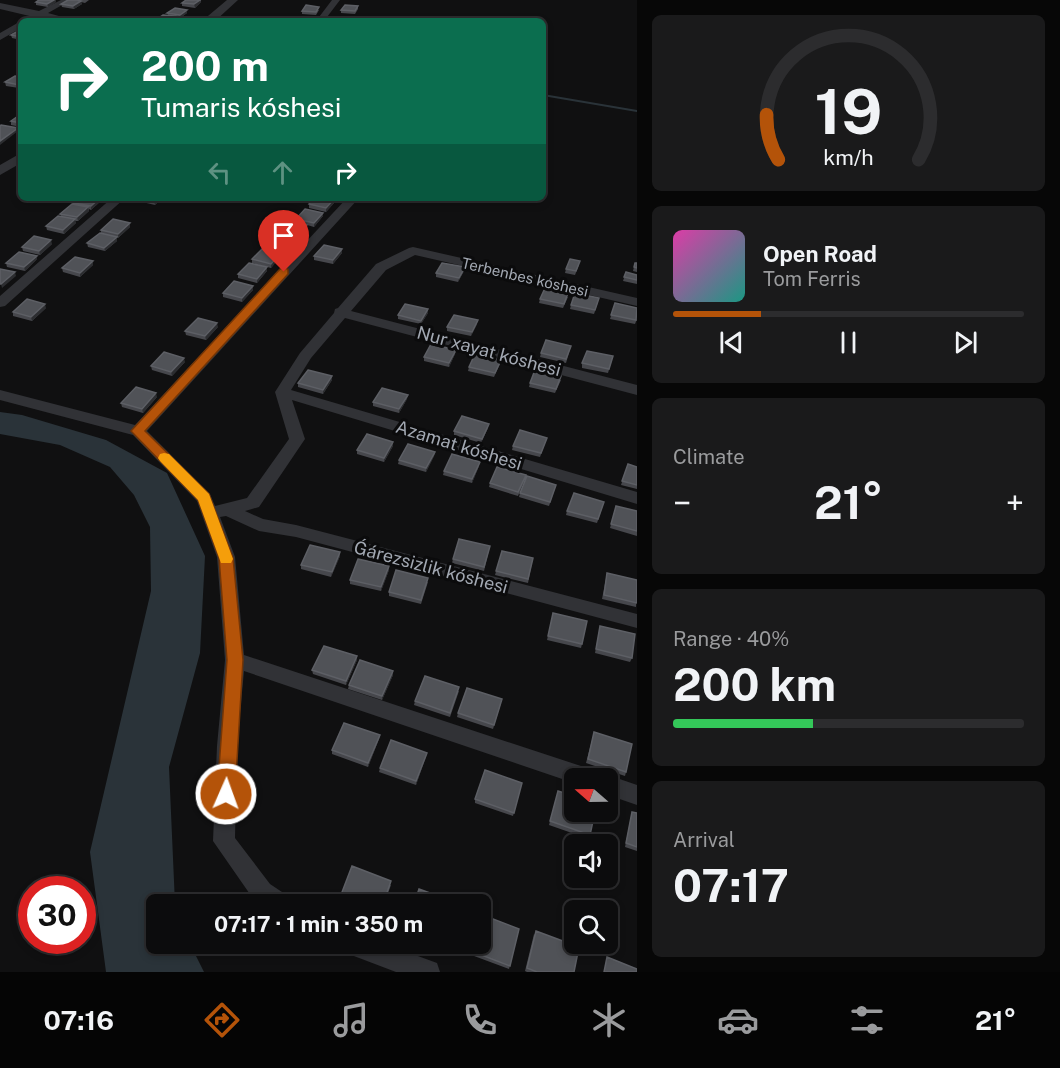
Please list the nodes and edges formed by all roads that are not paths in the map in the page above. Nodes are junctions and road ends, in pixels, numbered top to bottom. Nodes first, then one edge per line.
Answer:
1 (67, 0) edge
2 (233, 0) edge
3 (336, 0) edge
4 (0, 6) edge
5 (42, 13) junction
6 (32, 18) edge
7 (61, 18) edge
8 (212, 18) edge
9 (322, 18) edge
10 (18, 26) edge
11 (0, 37) edge
12 (18, 159) edge
13 (2, 167) edge
14 (116, 201) edge
15 (349, 201) edge
16 (637, 302) edge
17 (0, 303) edge
18 (340, 312) junction
19 (637, 390) edge
20 (282, 392) junction
21 (0, 395) edge
22 (138, 431) junction
23 (637, 498) edge
24 (219, 511) junction
25 (637, 621) edge
26 (235, 660) junction
27 (564, 770) edge
28 (618, 789) edge
29 (637, 795) edge
30 (265, 894) edge
31 (381, 954) edge
32 (428, 972) edge

1 - 5 street
2 - 8 street
3 - 9 street
4 - 5 street
5 - 6 street
5 - 7 street
10 - 11 street
12 - 13 street
14 - 17 street
15 - 22 street
16 - 18 street, Terbenbes kóshesi
18 - 19 street, Nur xayat kóshesi
18 - 20 street
20 - 23 street, Azamat kóshesi
20 - 24 street
21 - 22 street
22 - 24 street
24 - 25 street, Ǵárezsizlik kóshesi
24 - 26 street
26 - 27 street
26 - 30 street
28 - 29 street
31 - 32 street

